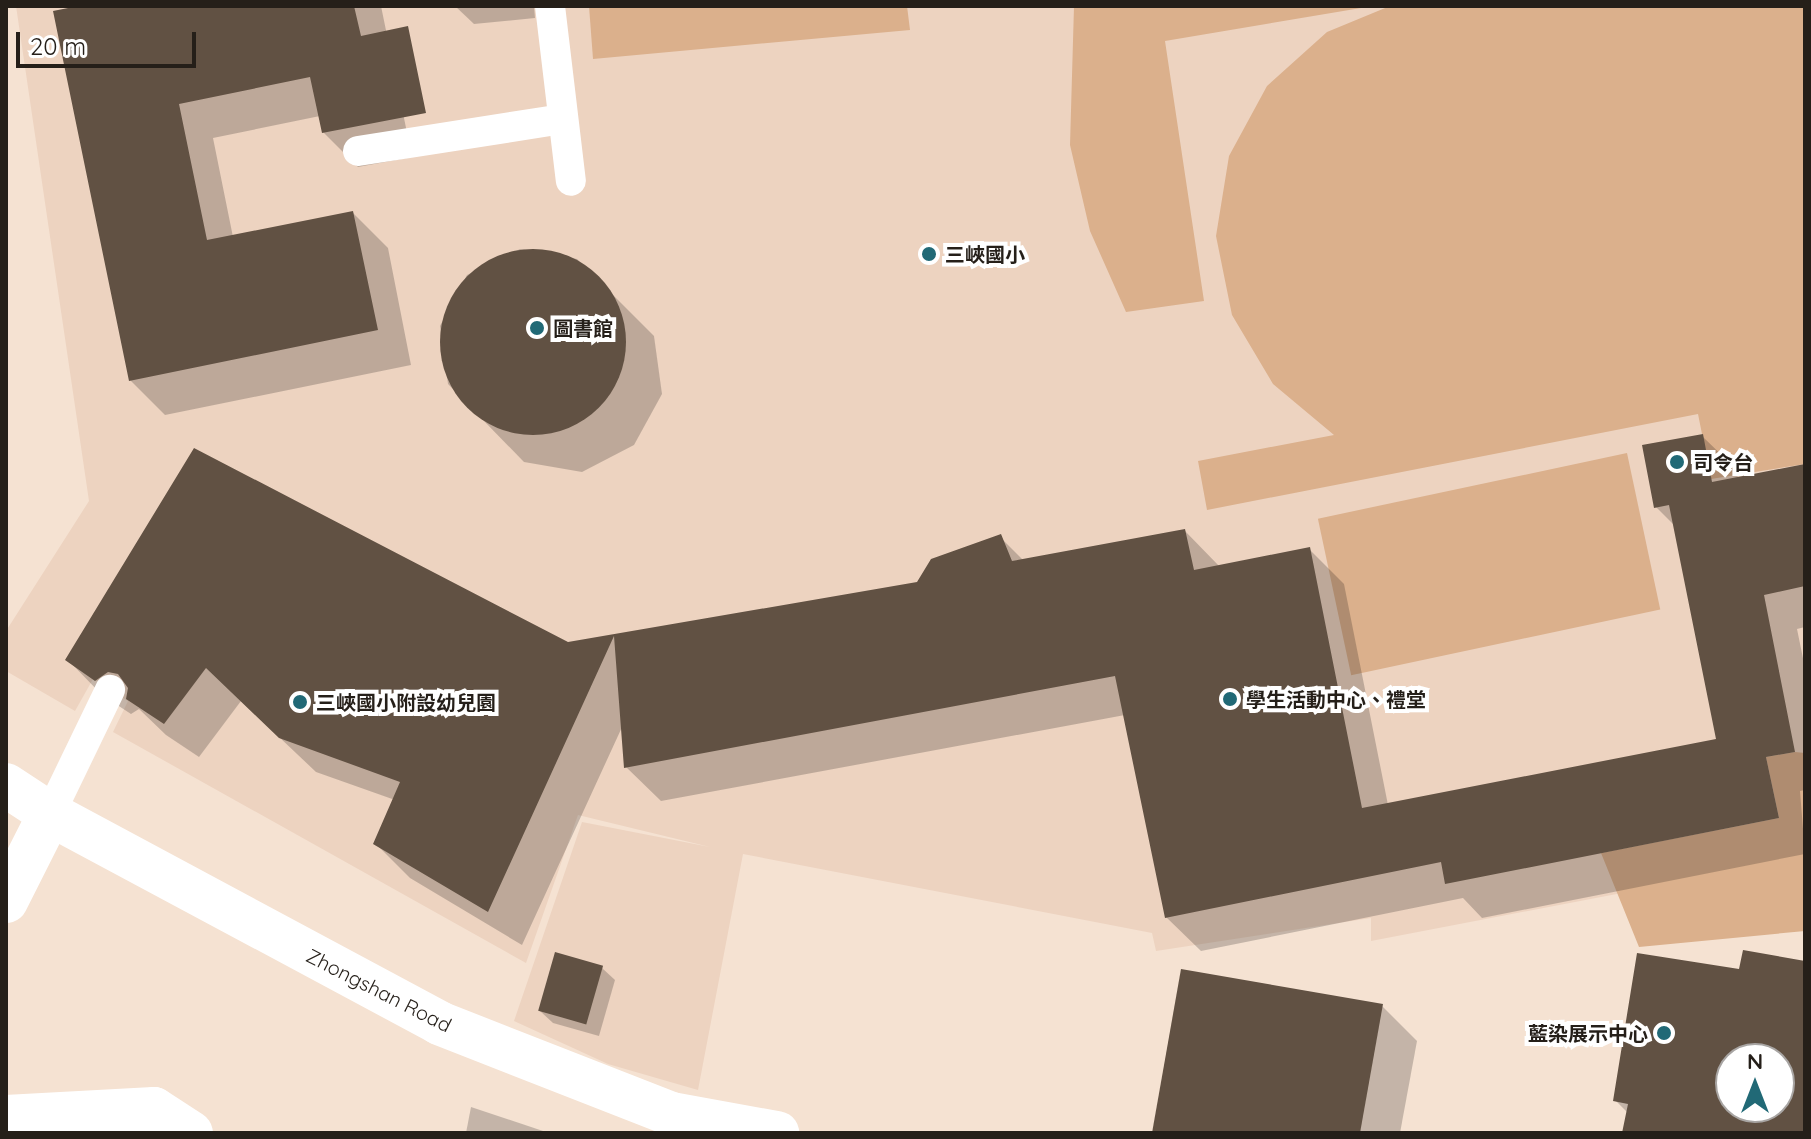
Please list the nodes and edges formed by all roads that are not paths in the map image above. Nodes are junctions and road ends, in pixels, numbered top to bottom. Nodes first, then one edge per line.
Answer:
1 (550, 6) edge
2 (563, 119) junction
3 (358, 151) dead end
4 (571, 181) dead end
5 (110, 690) dead end
6 (6, 785) edge
7 (50, 814) junction
8 (6, 901) edge
9 (6, 1117) edge
10 (191, 1133) edge
11 (777, 1133) edge

1 - 2 lane
2 - 3 lane
2 - 4 lane
5 - 7 lane
6 - 7 street, Zhongshan Road
7 - 8 street
7 - 11 street, Zhongshan Road
9 - 10 street

